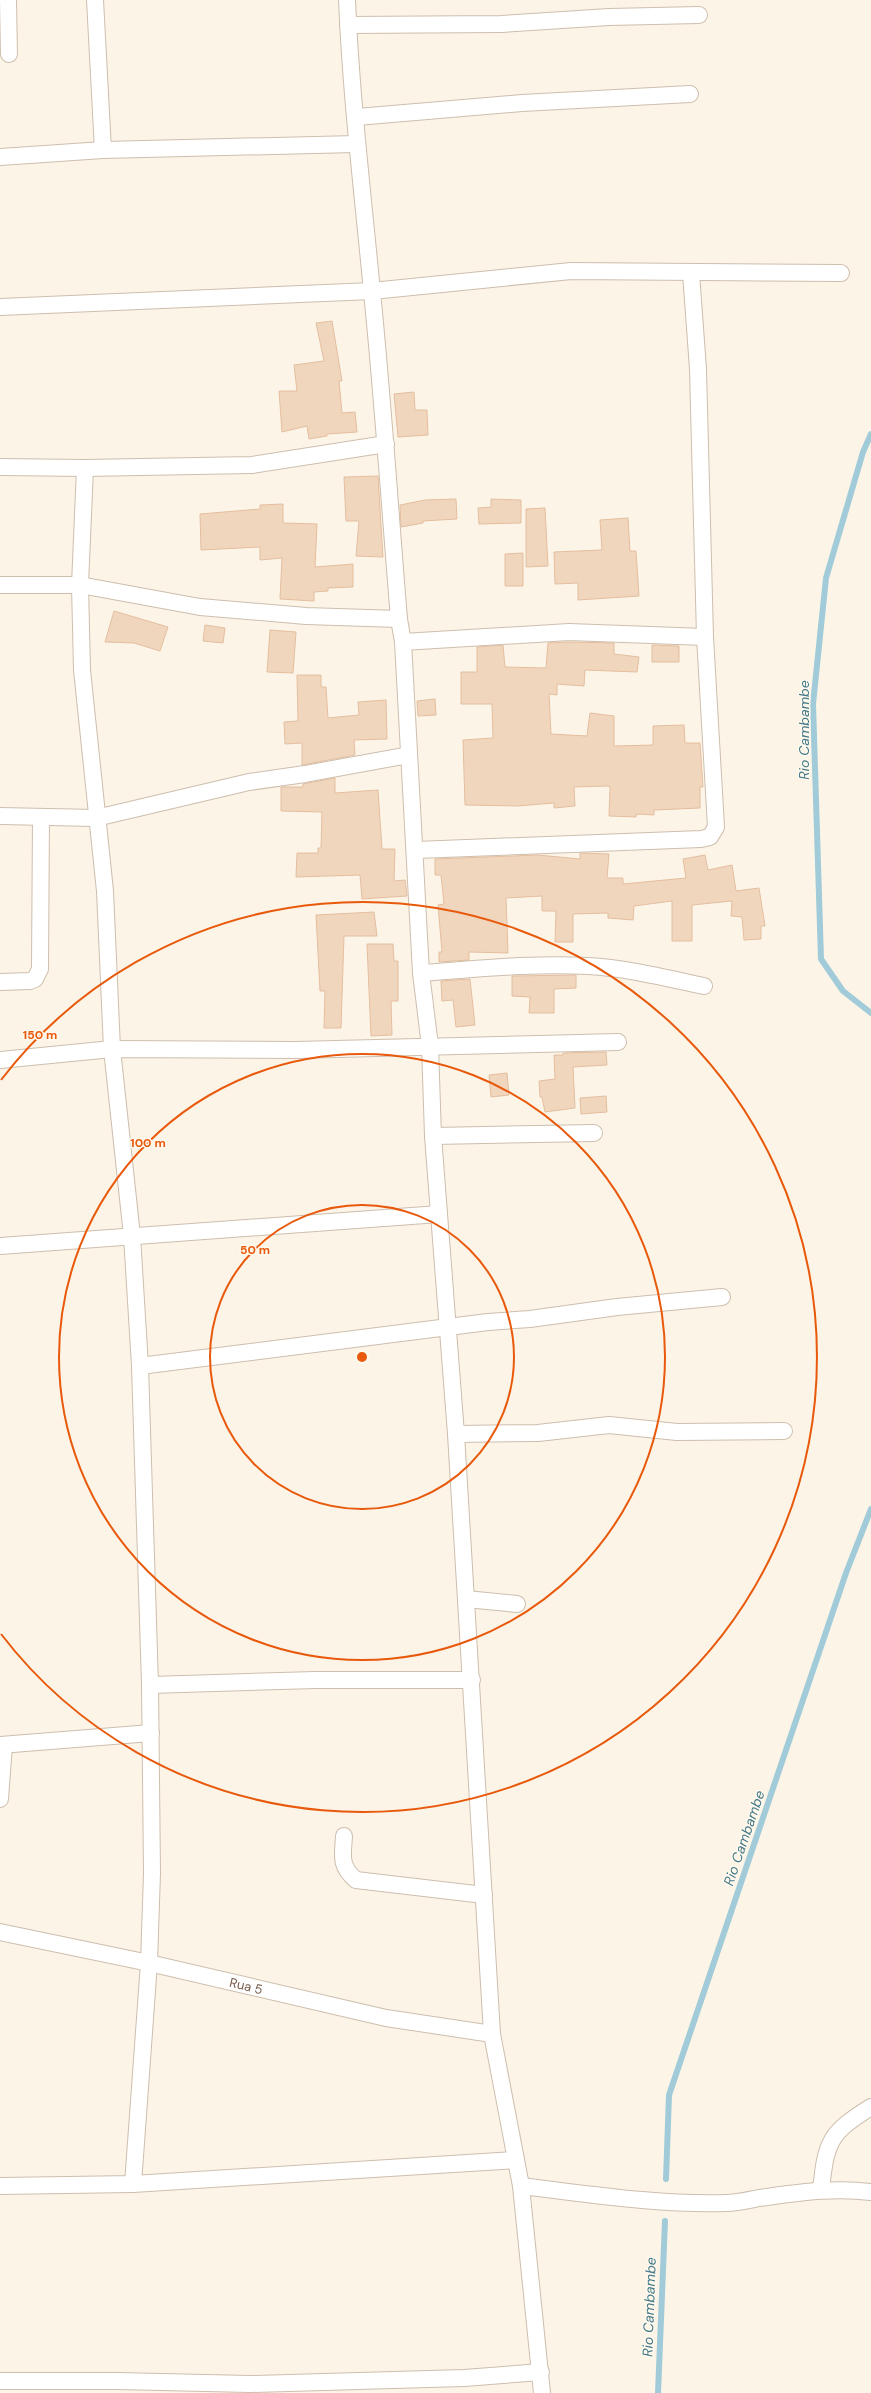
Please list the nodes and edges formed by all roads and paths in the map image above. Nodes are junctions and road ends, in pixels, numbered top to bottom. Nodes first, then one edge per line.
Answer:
1 (8, 0) edge
2 (95, 0) edge
3 (347, 0) edge
4 (699, 15) dead end
5 (348, 25) junction
6 (9, 54) dead end
7 (690, 94) dead end
8 (357, 117) junction
9 (356, 144) junction
10 (103, 150) junction
11 (0, 157) edge
12 (691, 273) junction
13 (841, 273) dead end
14 (372, 291) junction
15 (0, 306) edge
16 (386, 444) junction
17 (0, 467) edge
18 (85, 468) junction
19 (0, 585) edge
20 (80, 585) junction
21 (399, 619) junction
22 (705, 637) junction
23 (403, 642) junction
24 (409, 755) junction
25 (0, 816) edge
26 (41, 817) junction
27 (96, 818) junction
28 (416, 850) junction
29 (421, 973) junction
30 (0, 982) edge
31 (704, 986) dead end
32 (618, 1042) dead end
33 (430, 1046) junction
34 (112, 1049) junction
35 (0, 1060) edge
36 (594, 1133) dead end
37 (433, 1136) junction
38 (439, 1214) junction
39 (132, 1236) junction
40 (0, 1246) edge
41 (722, 1298) dead end
42 (446, 1328) junction
43 (140, 1366) junction
44 (784, 1431) dead end
45 (456, 1434) junction
46 (466, 1600) junction
47 (517, 1604) dead end
48 (472, 1680) junction
49 (150, 1685) junction
50 (151, 1733) junction
51 (2, 1745) edge
52 (0, 1799) edge
53 (344, 1836) dead end
54 (484, 1895) junction
55 (0, 1932) edge
56 (149, 1963) junction
57 (492, 2034) junction
58 (871, 2107) edge
59 (516, 2160) junction
60 (133, 2184) junction
61 (0, 2186) edge
62 (521, 2186) junction
63 (821, 2190) junction
64 (871, 2192) edge
65 (541, 2372) junction
66 (0, 2381) edge
67 (542, 2393) edge

1 - 6 street
2 - 10 street
3 - 5 street
4 - 5 street
5 - 8 street
7 - 8 street
8 - 9 street
9 - 10 street
9 - 14 street
10 - 11 street
12 - 13 street
12 - 14 street
12 - 22 street
14 - 15 street
14 - 16 street
16 - 18 street
16 - 21 street
17 - 18 street
18 - 20 street
19 - 20 street
20 - 21 street
20 - 27 street
21 - 23 street
22 - 23 street
22 - 28 street
23 - 24 street
24 - 27 street
24 - 28 street
25 - 26 street
26 - 27 street
26 - 30 street
27 - 34 street
28 - 29 street
29 - 31 street
29 - 33 street
32 - 33 street
33 - 34 street
33 - 37 street
34 - 35 street
34 - 39 street
36 - 37 street
37 - 38 street
38 - 39 street
38 - 42 street
39 - 40 street
39 - 43 street
41 - 42 street
42 - 43 street
42 - 45 street
43 - 49 street
44 - 45 street
45 - 46 street
46 - 47 street
46 - 48 street
48 - 49 street
48 - 54 street
49 - 50 street
50 - 51 street
50 - 56 street
51 - 52 street
53 - 54 street
54 - 57 street
55 - 56 street, Rua 5
56 - 57 street, Rua 5
56 - 60 street
57 - 59 street
58 - 63 street
59 - 60 street
59 - 62 street
60 - 61 street
62 - 63 street
62 - 65 street
63 - 64 street
65 - 66 street
65 - 67 street

